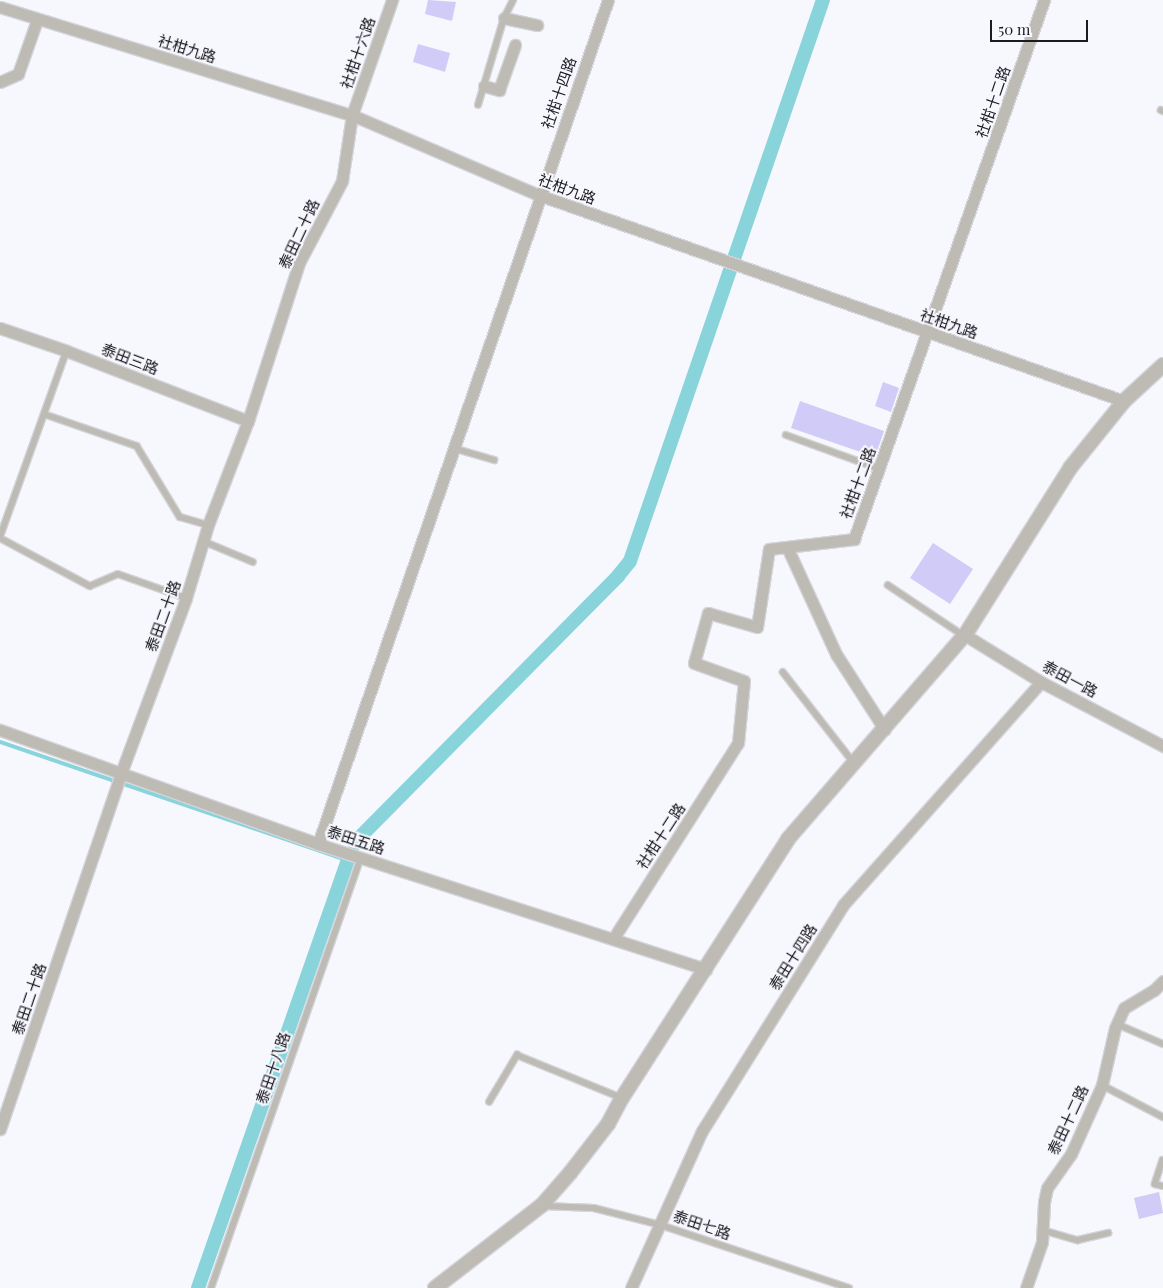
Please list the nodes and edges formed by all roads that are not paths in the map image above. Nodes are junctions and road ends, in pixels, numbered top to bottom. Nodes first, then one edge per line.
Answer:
1 (392, 0) edge
2 (513, 0) edge
3 (608, 0) edge
4 (1044, 0) edge
5 (0, 7) edge
6 (504, 18) junction
7 (37, 20) junction
8 (537, 25) dead end
9 (515, 46) dead end
10 (0, 82) edge
11 (484, 86) junction
12 (478, 105) dead end
13 (352, 115) junction
14 (539, 195) junction
15 (0, 328) edge
16 (928, 332) junction
17 (67, 351) junction
18 (1163, 365) edge
19 (1124, 401) junction
20 (44, 414) junction
21 (248, 421) junction
22 (786, 435) dead end
23 (453, 448) junction
24 (494, 460) dead end
25 (880, 469) junction
26 (208, 525) junction
27 (203, 541) junction
28 (787, 547) junction
29 (253, 562) dead end
30 (888, 585) dead end
31 (186, 598) junction
32 (965, 635) junction
33 (783, 672) dead end
34 (1040, 682) junction
35 (0, 730) edge
36 (885, 730) junction
37 (1163, 746) edge
38 (855, 764) junction
39 (121, 773) junction
40 (318, 844) junction
41 (361, 858) junction
42 (613, 939) junction
43 (706, 969) junction
44 (1163, 981) edge
45 (1117, 1024) junction
46 (1163, 1044) edge
47 (1102, 1085) junction
48 (622, 1098) junction
49 (489, 1102) dead end
50 (1163, 1117) edge
51 (0, 1129) edge
52 (1163, 1160) edge
53 (1163, 1186) edge
54 (542, 1206) junction
55 (661, 1225) junction
56 (1042, 1230) junction
57 (1108, 1233) dead end
58 (211, 1288) edge
59 (435, 1288) edge
60 (630, 1288) edge
61 (849, 1288) edge
62 (1026, 1288) edge

1 - 13 street, 社柑十六路
2 - 6 lane
3 - 14 street, 社柑十四路
4 - 16 street, 社柑十二路
5 - 7 street, 社柑九路
6 - 8 street
6 - 11 lane
7 - 10 street
7 - 13 street, 社柑九路
9 - 11 street
11 - 12 lane
13 - 14 street, 社柑九路
13 - 21 street, 泰田二十路
14 - 16 street, 社柑九路
14 - 23 street, 社柑十四路
15 - 17 street, 泰田三路
16 - 19 street, 社柑九路
16 - 25 street, 社柑十二路
17 - 20 lane
17 - 21 street, 泰田三路
18 - 19 street
19 - 32 street
20 - 26 lane
20 - 31 lane
21 - 26 street, 泰田二十路
22 - 25 lane
23 - 24 lane
23 - 40 street, 社柑十四路
25 - 28 street, 社柑十二路
26 - 27 street, 泰田二十路
27 - 29 lane
27 - 31 street, 泰田二十路
28 - 36 street
28 - 42 street, 社柑十二路
30 - 32 lane
31 - 39 street, 泰田二十路
32 - 34 street, 泰田一路
32 - 36 street
33 - 38 lane
34 - 37 street, 泰田一路
34 - 55 street, 泰田十四路
35 - 39 street, 泰田五路
36 - 38 street
38 - 43 street
39 - 40 street, 泰田五路
39 - 51 street, 泰田二十路
40 - 41 street, 泰田五路
41 - 42 street, 泰田五路
41 - 58 lane, 泰田十八路
42 - 43 street, 泰田五路
43 - 48 street
44 - 45 street, 泰田十二路
45 - 46 lane
45 - 47 street, 泰田十二路
47 - 50 lane
47 - 56 street, 泰田十二路
48 - 49 lane
48 - 54 street
52 - 53 lane
54 - 55 lane, 泰田七路
54 - 59 street
55 - 60 street, 泰田十四路
55 - 61 lane, 泰田七路
56 - 57 lane
56 - 62 street, 泰田十二路

